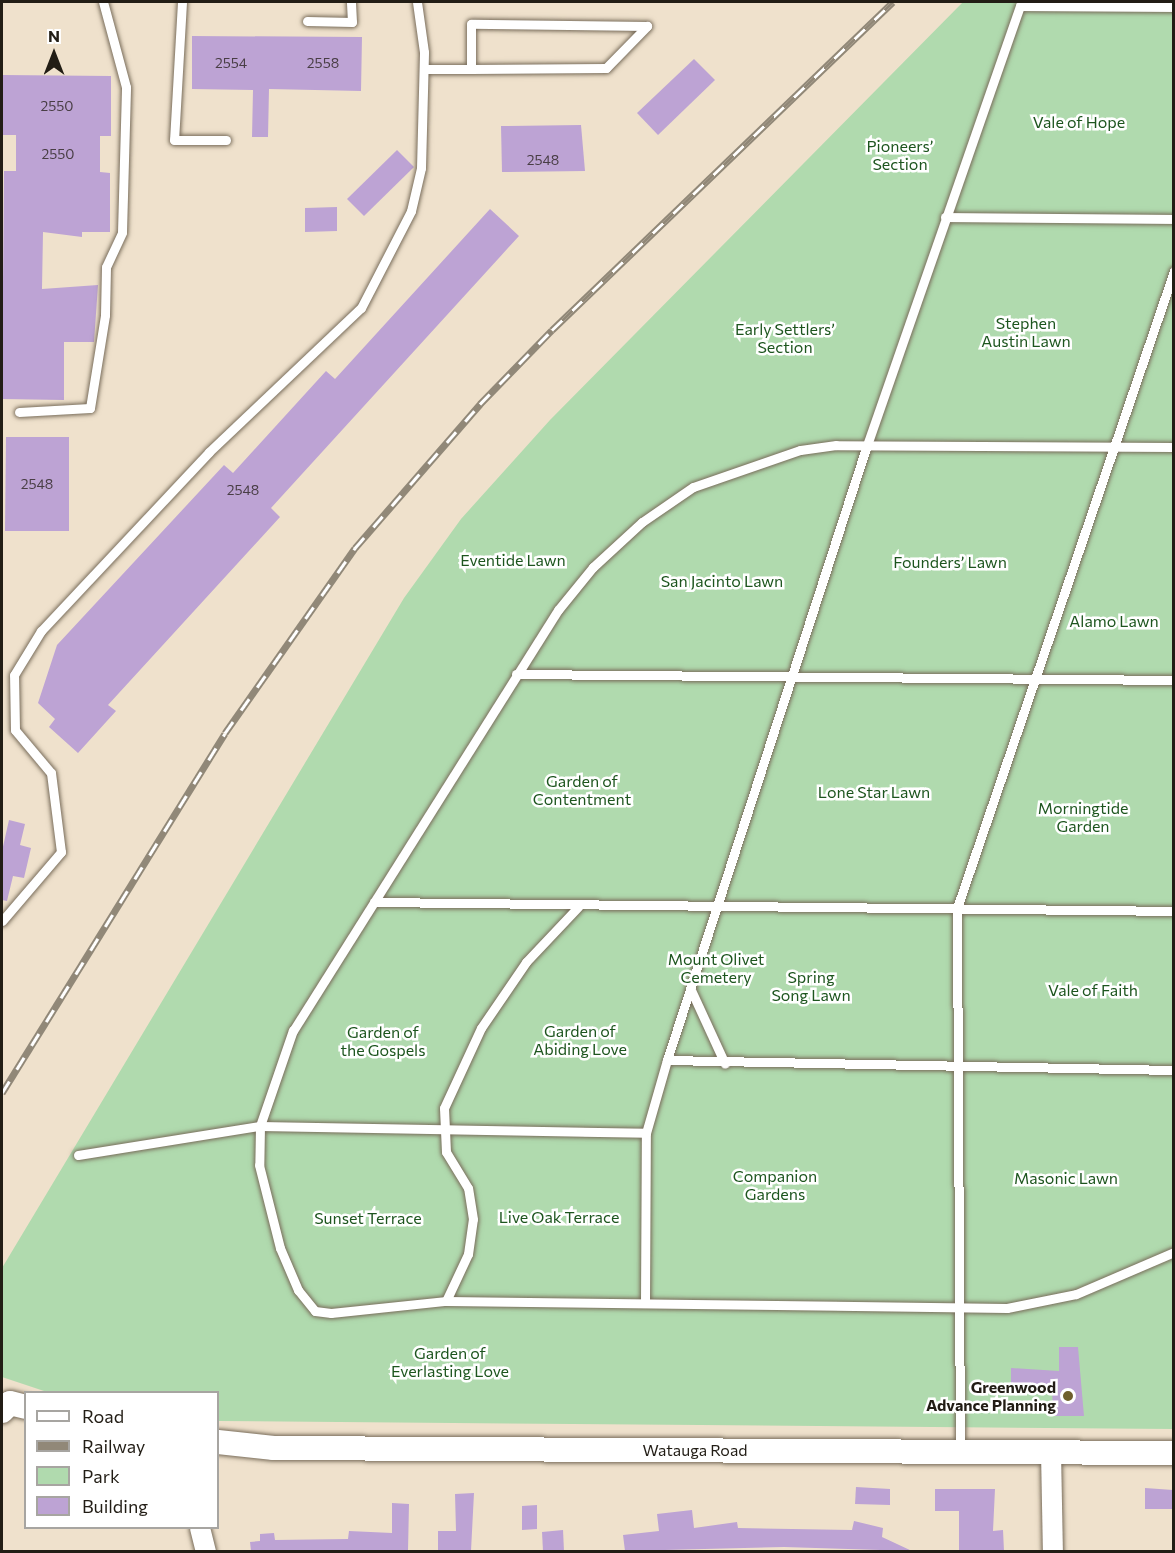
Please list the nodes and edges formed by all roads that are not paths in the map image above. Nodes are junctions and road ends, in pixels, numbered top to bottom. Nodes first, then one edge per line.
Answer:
1 (103, 2) edge
2 (182, 2) edge
3 (351, 2) edge
4 (417, 2) edge
5 (1173, 7) edge
6 (307, 21) dead end
7 (424, 69) junction
8 (471, 69) junction
9 (226, 140) dead end
10 (945, 218) junction
11 (1173, 219) edge
12 (1173, 271) edge
13 (19, 412) dead end
14 (1114, 447) junction
15 (1173, 447) edge
16 (866, 448) junction
17 (516, 674) junction
18 (790, 677) junction
19 (1032, 678) junction
20 (1173, 680) edge
21 (374, 902) junction
22 (717, 906) junction
23 (578, 907) junction
24 (957, 908) junction
25 (1173, 911) edge
26 (2, 921) edge
27 (691, 990) junction
28 (667, 1060) junction
29 (725, 1064) junction
30 (958, 1068) junction
31 (1173, 1070) edge
32 (260, 1126) junction
33 (441, 1129) junction
34 (646, 1133) junction
35 (78, 1155) dead end
36 (1172, 1250) edge
37 (446, 1301) junction
38 (645, 1304) junction
39 (956, 1308) junction
40 (219, 1443) edge
41 (960, 1452) junction
42 (1051, 1452) junction
43 (1173, 1453) edge
44 (201, 1529) edge
45 (206, 1551) edge
46 (1053, 1551) edge

1 - 13 lane
2 - 9 lane
3 - 6 lane
4 - 7 lane
5 - 10 lane
7 - 8 lane
7 - 26 lane
8 - 8 lane
10 - 11 lane
10 - 16 lane
12 - 14 lane
14 - 15 lane
14 - 16 lane
14 - 19 lane
16 - 17 lane
16 - 18 lane
17 - 18 lane
17 - 21 lane
18 - 19 lane
18 - 22 lane
19 - 20 lane
19 - 24 lane
21 - 23 lane
21 - 32 lane
22 - 23 lane
22 - 24 lane
22 - 27 lane
23 - 33 lane
24 - 25 lane
24 - 30 lane
27 - 28 lane
27 - 29 lane
28 - 29 lane
28 - 34 lane
29 - 30 lane
30 - 31 lane
30 - 39 lane
32 - 33 lane
32 - 35 lane
32 - 37 lane
33 - 34 lane
33 - 37 lane
34 - 38 lane
36 - 39 lane
37 - 38 lane
38 - 39 lane
39 - 41 lane
40 - 41 street, Watauga Road
41 - 42 street, Watauga Road
42 - 43 street, Watauga Road
42 - 46 street
44 - 45 street

